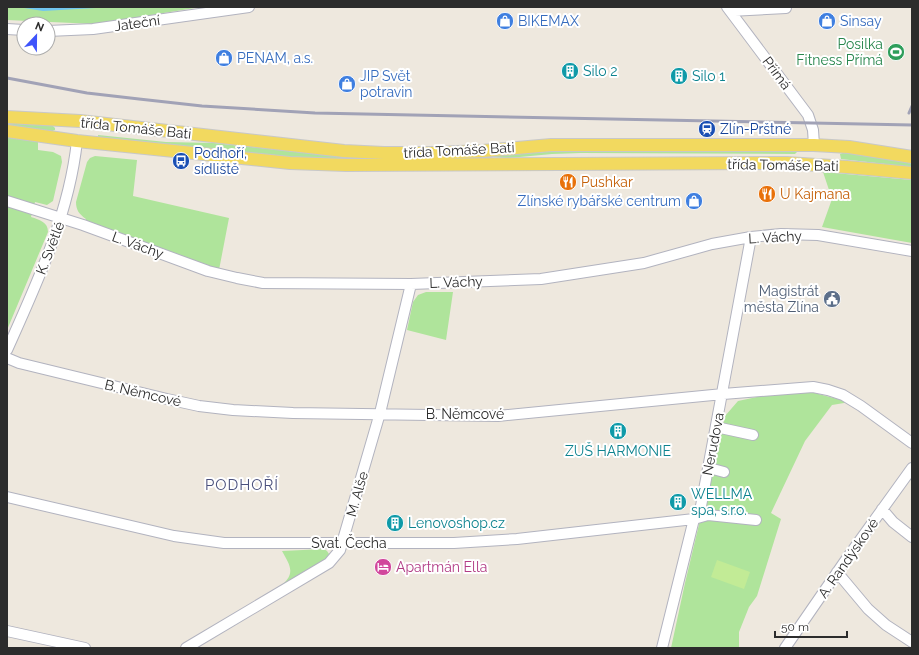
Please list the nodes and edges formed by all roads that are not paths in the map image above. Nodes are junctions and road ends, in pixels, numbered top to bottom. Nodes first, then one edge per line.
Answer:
1 (249, 7) edge
2 (786, 8) dead end
3 (729, 9) edge
4 (56, 31) edge
5 (7, 117) edge
6 (80, 121) junction
7 (7, 131) edge
8 (77, 141) junction
9 (814, 145) junction
10 (912, 157) edge
11 (814, 164) junction
12 (912, 173) edge
13 (7, 201) edge
14 (61, 218) junction
15 (751, 237) junction
16 (912, 250) edge
17 (411, 284) junction
18 (7, 350) edge
19 (7, 358) edge
20 (723, 394) junction
21 (380, 413) junction
22 (716, 427) junction
23 (753, 435) dead end
24 (912, 443) edge
25 (708, 468) junction
26 (912, 468) edge
27 (724, 472) dead end
28 (7, 497) edge
29 (882, 509) junction
30 (694, 519) junction
31 (756, 520) dead end
32 (912, 537) edge
33 (343, 544) junction
34 (837, 572) junction
35 (7, 631) edge
36 (207, 635) junction
37 (912, 642) edge
38 (788, 647) edge
39 (84, 648) edge
40 (186, 648) edge
41 (205, 648) edge
42 (662, 648) edge

1 - 4 street, Jateční
2 - 3 street
3 - 9 street, Přímá
5 - 6 main road, třída Tomáše Bati
6 - 8 main road
6 - 9 main road, třída Tomáše Bati
7 - 8 main road, třída Tomáše Bati
8 - 11 main road, třída Tomáše Bati
8 - 14 street, K. Světlé
9 - 10 main road, třída Tomáše Bati
9 - 11 main road
11 - 12 main road, třída Tomáše Bati
13 - 14 street, L. Váchy
14 - 17 street, L. Váchy
14 - 18 street, K. Světlé
15 - 16 street, L. Váchy
15 - 17 street, L. Váchy
15 - 20 street, Nerudova
17 - 21 street, M. Alše
19 - 21 street, B. Němcové
20 - 21 street, B. Němcové
20 - 22 street, Nerudova
20 - 24 street, B. Němcové
21 - 33 street, M. Alše
22 - 23 street
22 - 25 street, Nerudova
25 - 27 street
25 - 30 street, Nerudova
26 - 29 street, A. Randýskové
28 - 33 street, Svat. Čecha
29 - 32 street
29 - 34 street, A. Randýskové
30 - 31 street, Svat. Čecha
30 - 33 street, Svat. Čecha
30 - 42 street, Nerudova
33 - 36 street, M. Alše
34 - 37 street
34 - 38 street, A. Randýskové
35 - 39 street
36 - 40 street, M. Alše
36 - 41 street

